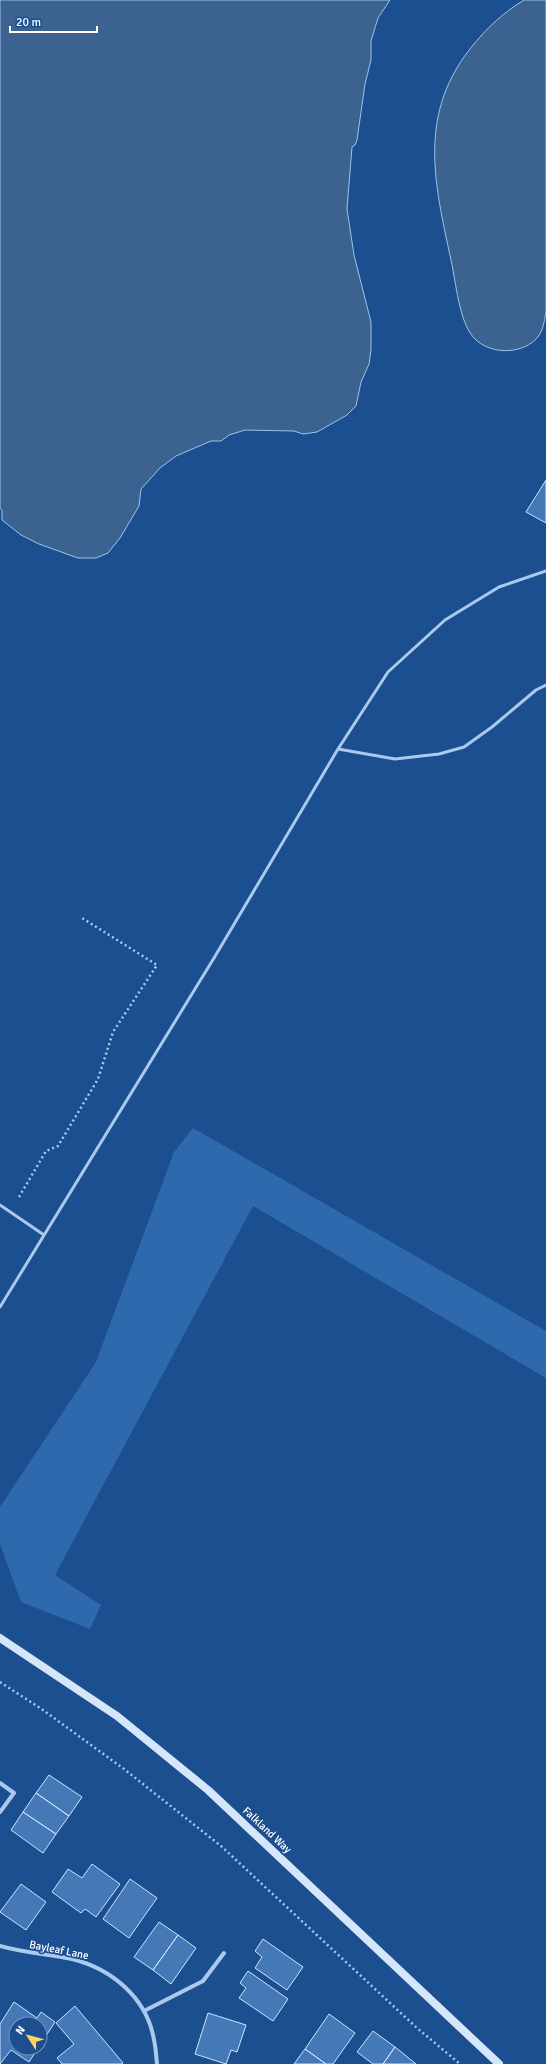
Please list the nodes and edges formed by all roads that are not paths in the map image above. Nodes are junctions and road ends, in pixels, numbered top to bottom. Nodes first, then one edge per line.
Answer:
1 (546, 572) edge
2 (546, 685) edge
3 (338, 749) junction
4 (0, 1205) edge
5 (44, 1235) junction
6 (0, 1307) edge
7 (0, 1638) edge
8 (0, 1784) edge
9 (0, 1812) edge
10 (0, 1946) edge
11 (224, 1953) dead end
12 (144, 2011) junction
13 (156, 2064) edge
14 (499, 2064) edge

1 - 3 lane
2 - 3 lane
3 - 5 lane
4 - 5 lane
5 - 6 lane
7 - 14 street, Falkland Way
8 - 9 street
10 - 12 street, Bayleaf Lane
11 - 12 street
12 - 13 street, Bayleaf Lane

